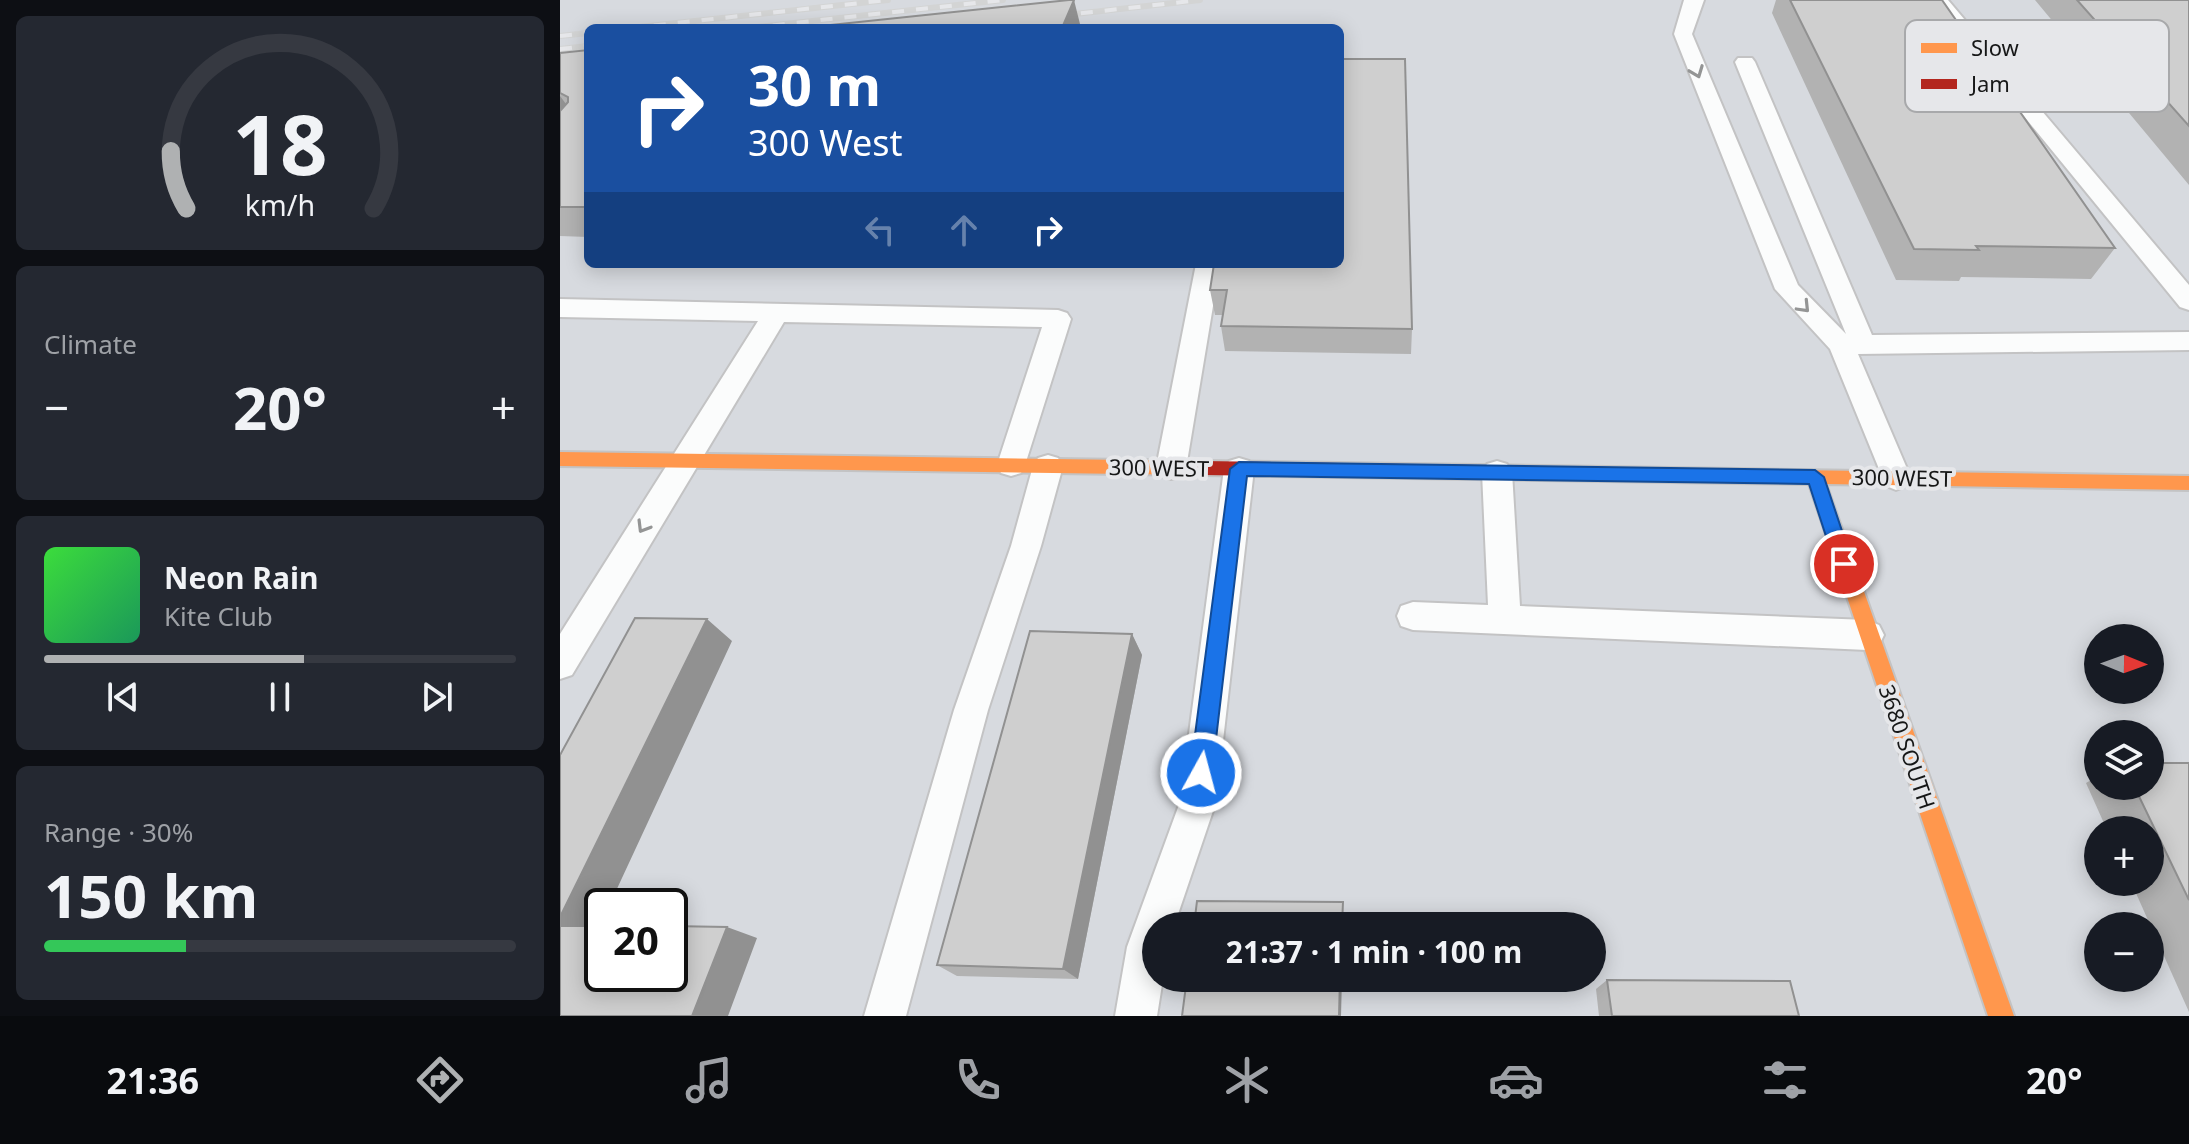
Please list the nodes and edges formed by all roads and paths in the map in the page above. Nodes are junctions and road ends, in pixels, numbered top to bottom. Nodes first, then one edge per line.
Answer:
1 (1695, 0) edge
2 (1938, 0) edge
3 (1955, 20) edge
4 (1745, 62) dead end
5 (2031, 112) edge
6 (1207, 268) edge
7 (2189, 301) edge
8 (560, 308) edge
9 (776, 313) junction
10 (2189, 341) edge
11 (1852, 344) junction
12 (560, 459) edge
13 (683, 460) junction
14 (1011, 465) junction
15 (1048, 466) junction
16 (1171, 468) junction
17 (1239, 469) junction
18 (1497, 472) junction
19 (1815, 477) junction
20 (1896, 478) junction
21 (2189, 483) edge
22 (1413, 616) dead end
23 (1505, 619) junction
24 (1867, 635) junction
25 (560, 664) edge
26 (885, 1016) edge
27 (1136, 1016) edge
28 (2001, 1016) edge

1 -> 11 lane
2 - 3 lane
4 - 11 lane
5 - 7 lane
6 - 16 lane
8 - 9 lane
9 - 13 lane
9 - 14 lane
10 - 11 lane
11 - 20 lane
12 - 13 street, 300 WEST
13 - 14 street, 300 WEST
13 -> 25 lane
14 - 15 street, 300 WEST
15 - 16 street, 300 WEST
15 - 26 lane
16 - 17 street, 300 WEST
17 - 18 street, 300 WEST
17 - 27 lane
18 - 19 street, 300 WEST
18 - 23 lane
19 - 20 street, 300 WEST
19 - 24 street, 3680 SOUTH
20 - 21 street, 300 WEST
22 - 23 lane
23 - 24 lane
24 - 28 street, 3680 SOUTH

